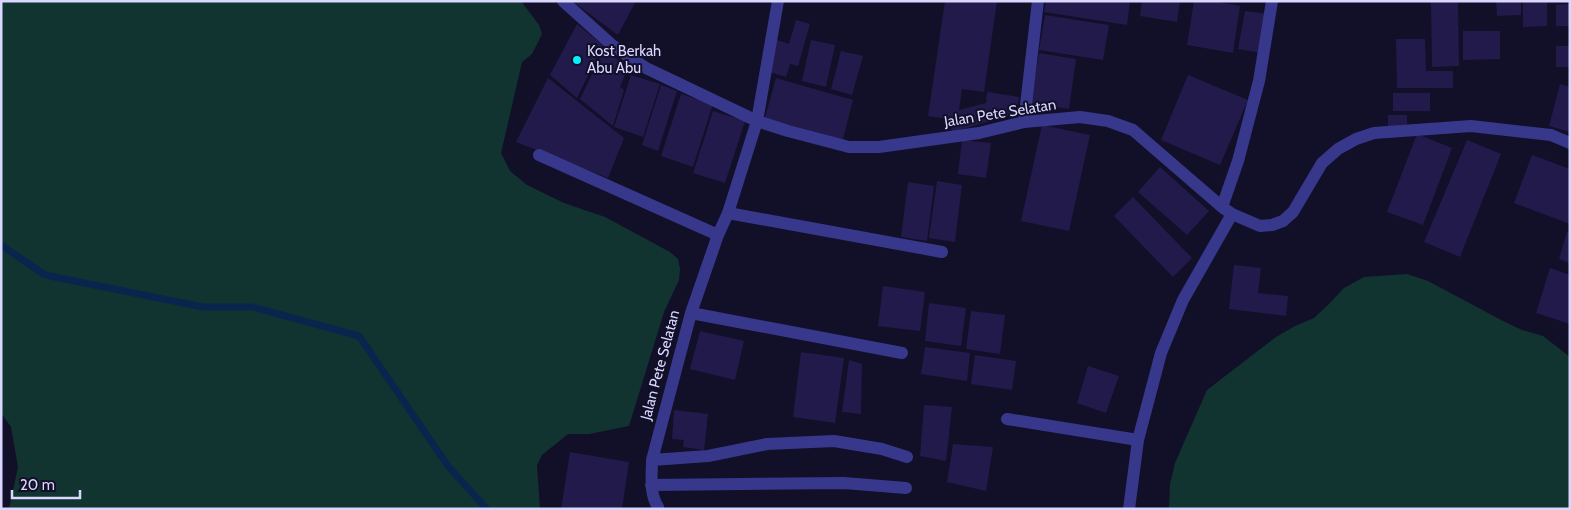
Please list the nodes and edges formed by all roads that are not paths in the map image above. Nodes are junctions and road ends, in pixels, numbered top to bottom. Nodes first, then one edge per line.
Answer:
1 (563, 1) edge
2 (778, 1) edge
3 (1038, 1) edge
4 (1272, 1) edge
5 (757, 121) junction
6 (1024, 122) junction
7 (1570, 143) edge
8 (539, 155) dead end
9 (1227, 210) junction
10 (728, 213) junction
11 (718, 234) junction
12 (942, 252) dead end
13 (691, 313) junction
14 (902, 353) dead end
15 (1007, 419) dead end
16 (1138, 440) junction
17 (908, 456) dead end
18 (652, 460) junction
19 (651, 485) junction
20 (906, 488) dead end
21 (658, 507) dead end
22 (1129, 509) edge

1 - 5 street, Jalan Pete Selatan
2 - 5 street, Jalan Pete Selatan
3 - 6 street
4 - 9 street
5 - 6 street, Jalan Pete Selatan
5 - 10 street, Jalan Pete Selatan
6 - 9 street, Jalan Pete Selatan
7 - 9 street, Jalan Pete Selatan
8 - 11 street
9 - 16 street
10 - 11 street, Jalan Pete Selatan
10 - 12 street
11 - 13 street, Jalan Pete Selatan
13 - 14 street
13 - 18 street, Jalan Pete Selatan
15 - 16 street
16 - 22 street
17 - 18 street
18 - 19 street, Jalan Pete Selatan
19 - 20 street
19 - 21 street, Jalan Pete Selatan

